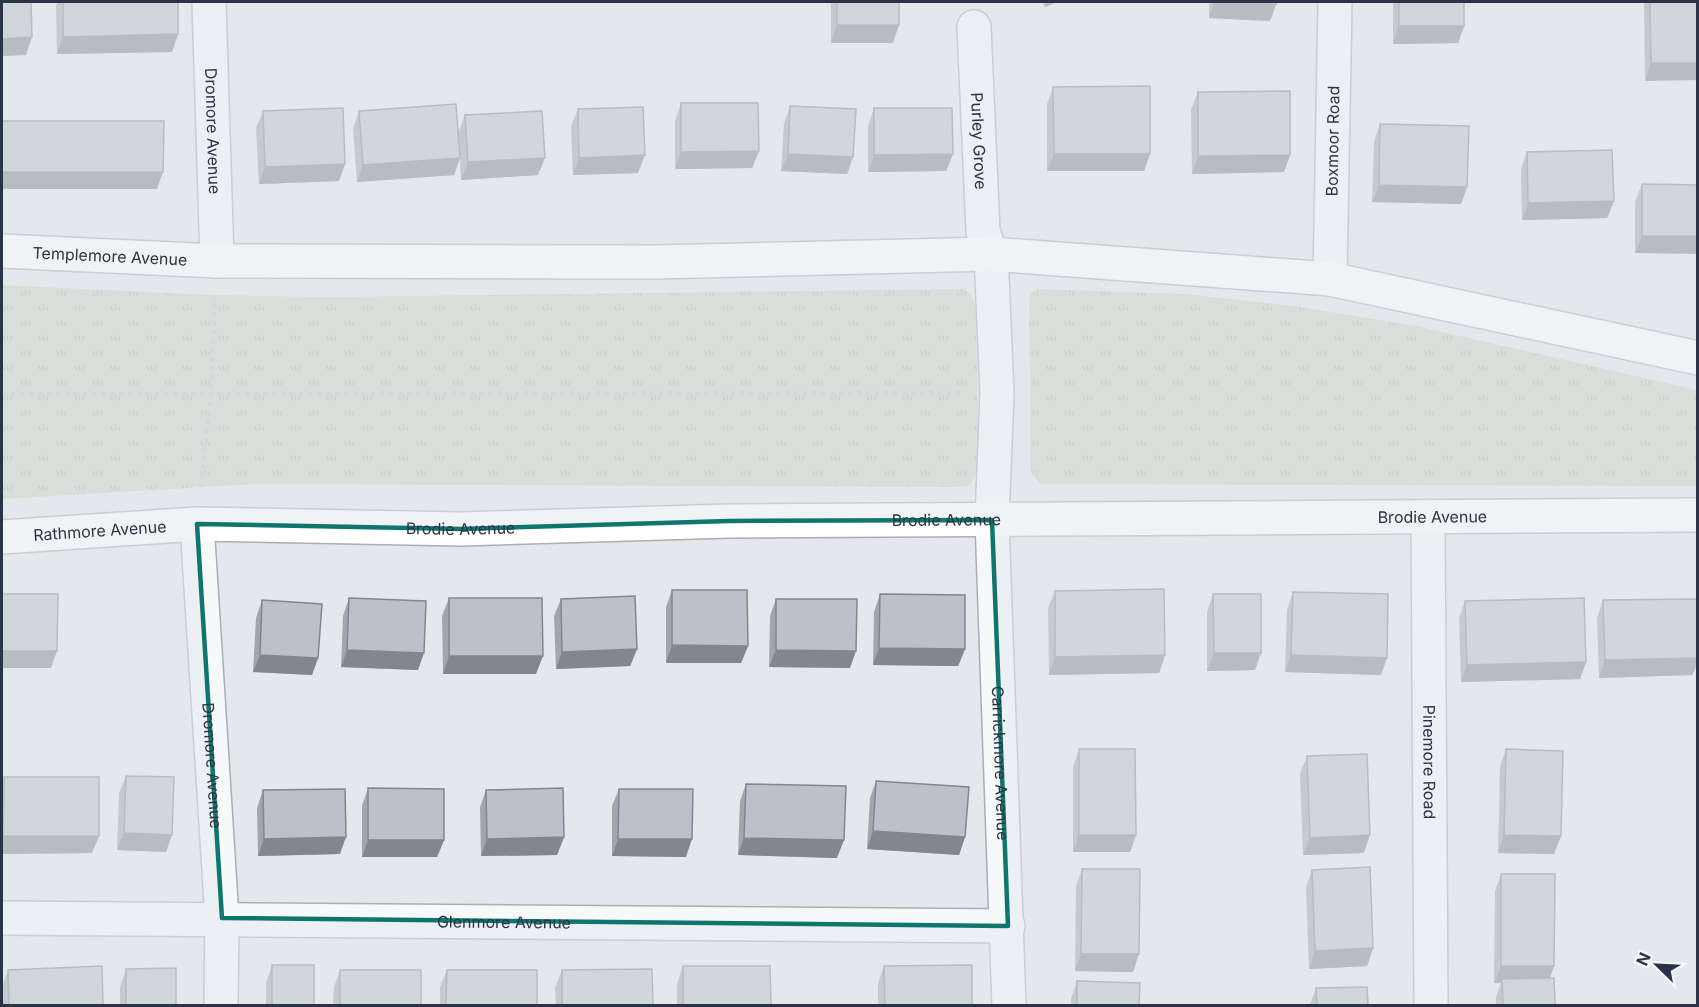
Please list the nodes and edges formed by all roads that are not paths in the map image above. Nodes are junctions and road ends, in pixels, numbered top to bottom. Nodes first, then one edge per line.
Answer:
1 (209, 2) edge
2 (1335, 2) edge
3 (974, 27) dead end
4 (2, 251) edge
5 (991, 254) junction
6 (217, 261) junction
7 (1330, 279) junction
8 (1698, 358) edge
9 (997, 393) joint
10 (1698, 515) edge
11 (1428, 519) junction
12 (992, 520) junction
13 (197, 524) junction
14 (2, 537) edge
15 (2, 918) edge
16 (222, 918) junction
17 (1008, 926) junction
18 (220, 1005) edge
19 (1009, 1005) edge
20 (1431, 1005) edge

1 - 6 street, Dromore Avenue
2 - 7 street, Boxmoor Road
3 - 5 street, Purley Grove
4 - 6 street, Templemore Avenue
5 - 6 street
5 - 7 street
5 - 9 street, Purley Grove
7 - 8 street
9 - 12 street, Carrickmore Avenue
10 - 11 street, Brodie Avenue
11 - 12 street, Brodie Avenue
11 - 20 street, Pinemore Road
12 - 13 street, Brodie Avenue
12 - 17 street, Carrickmore Avenue
13 - 14 street, Rathmore Avenue
13 - 16 street, Dromore Avenue
15 - 16 street, Glenmore Avenue
16 - 17 street, Glenmore Avenue
16 - 18 street, Dromore Avenue
17 - 19 street, Carrickmore Avenue

